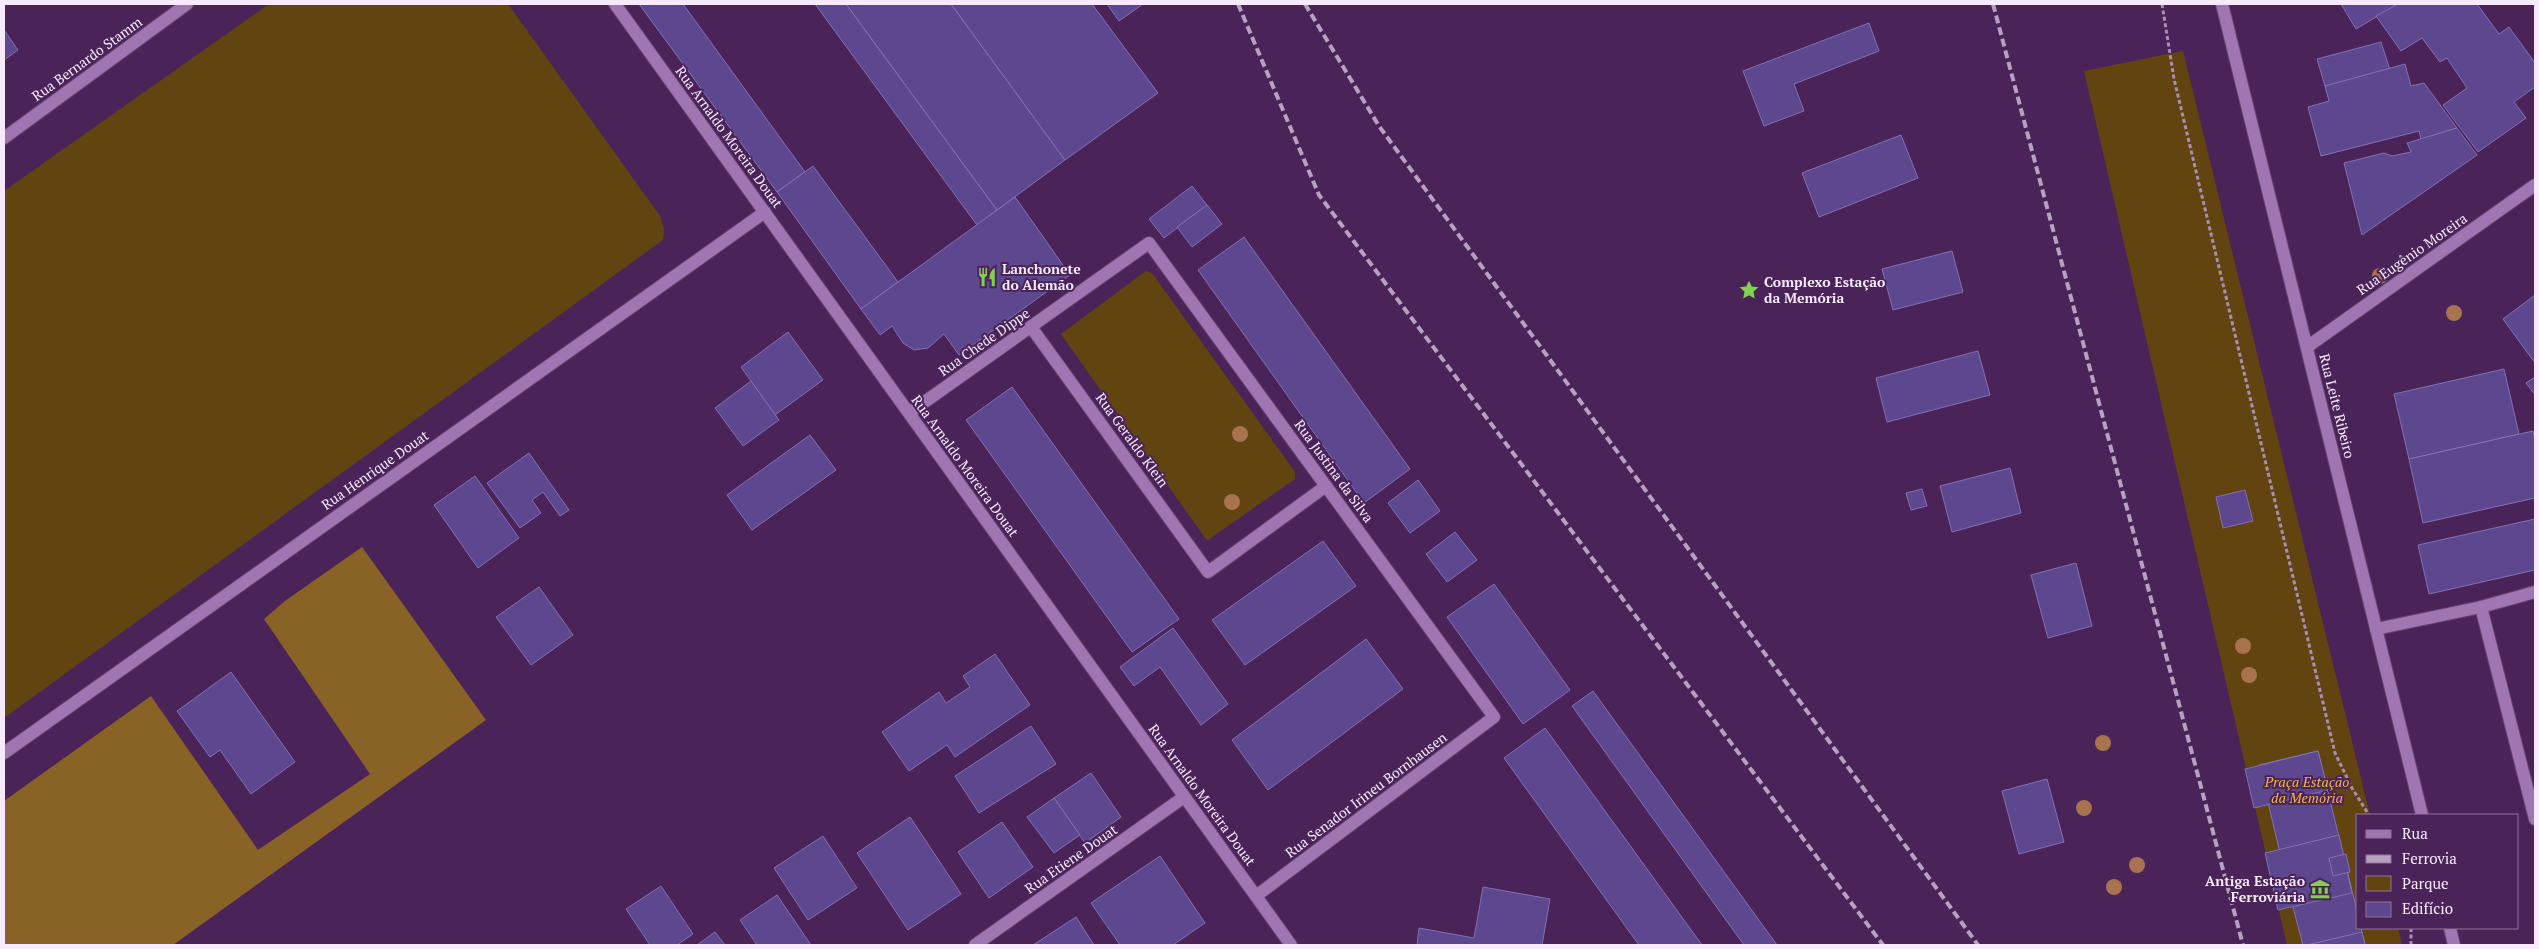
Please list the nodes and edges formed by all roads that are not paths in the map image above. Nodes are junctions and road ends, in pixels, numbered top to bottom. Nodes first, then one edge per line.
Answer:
1 (187, 4) edge
2 (616, 4) edge
3 (2222, 4) edge
4 (4, 138) edge
5 (2535, 185) edge
6 (764, 212) junction
7 (1150, 243) joint
8 (1031, 327) junction
9 (2307, 347) junction
10 (909, 413) junction
11 (1326, 486) junction
12 (2535, 592) edge
13 (2481, 607) junction
14 (2376, 630) junction
15 (1494, 717) joint
16 (4, 752) edge
17 (2529, 771) edge
18 (1184, 797) junction
19 (2422, 814) edge
20 (2535, 819) edge
21 (1256, 896) junction
22 (2450, 929) edge
23 (975, 945) edge
24 (1291, 945) edge
25 (2454, 945) edge

1 - 4 street, Rua Bernardo Stamm
2 - 6 street, Rua Arnaldo Moreira Douat
3 - 9 street, Rua Leite Ribeiro
5 - 9 street, Rua Eugênio Moreira
6 - 10 street, Rua Arnaldo Moreira Douat
6 - 16 street, Rua Henrique Douat
7 - 8 street, Rua Chede Dippe
7 - 11 street, Rua Justina da Silva
8 - 10 street, Rua Chede Dippe
8 - 11 street, Rua Geraldo Klein
9 - 14 street, Rua Leite Ribeiro
10 - 18 street, Rua Arnaldo Moreira Douat
11 - 15 street, Rua Justina da Silva
12 - 13 street
13 - 14 street
13 - 17 street
14 - 19 street, Rua Leite Ribeiro
15 - 21 street, Rua Senador Irineu Bornhausen
17 - 20 street
18 - 21 street, Rua Arnaldo Moreira Douat
18 - 23 street, Rua Etiene Douat
21 - 24 street, Rua Arnaldo Moreira Douat
22 - 25 street

